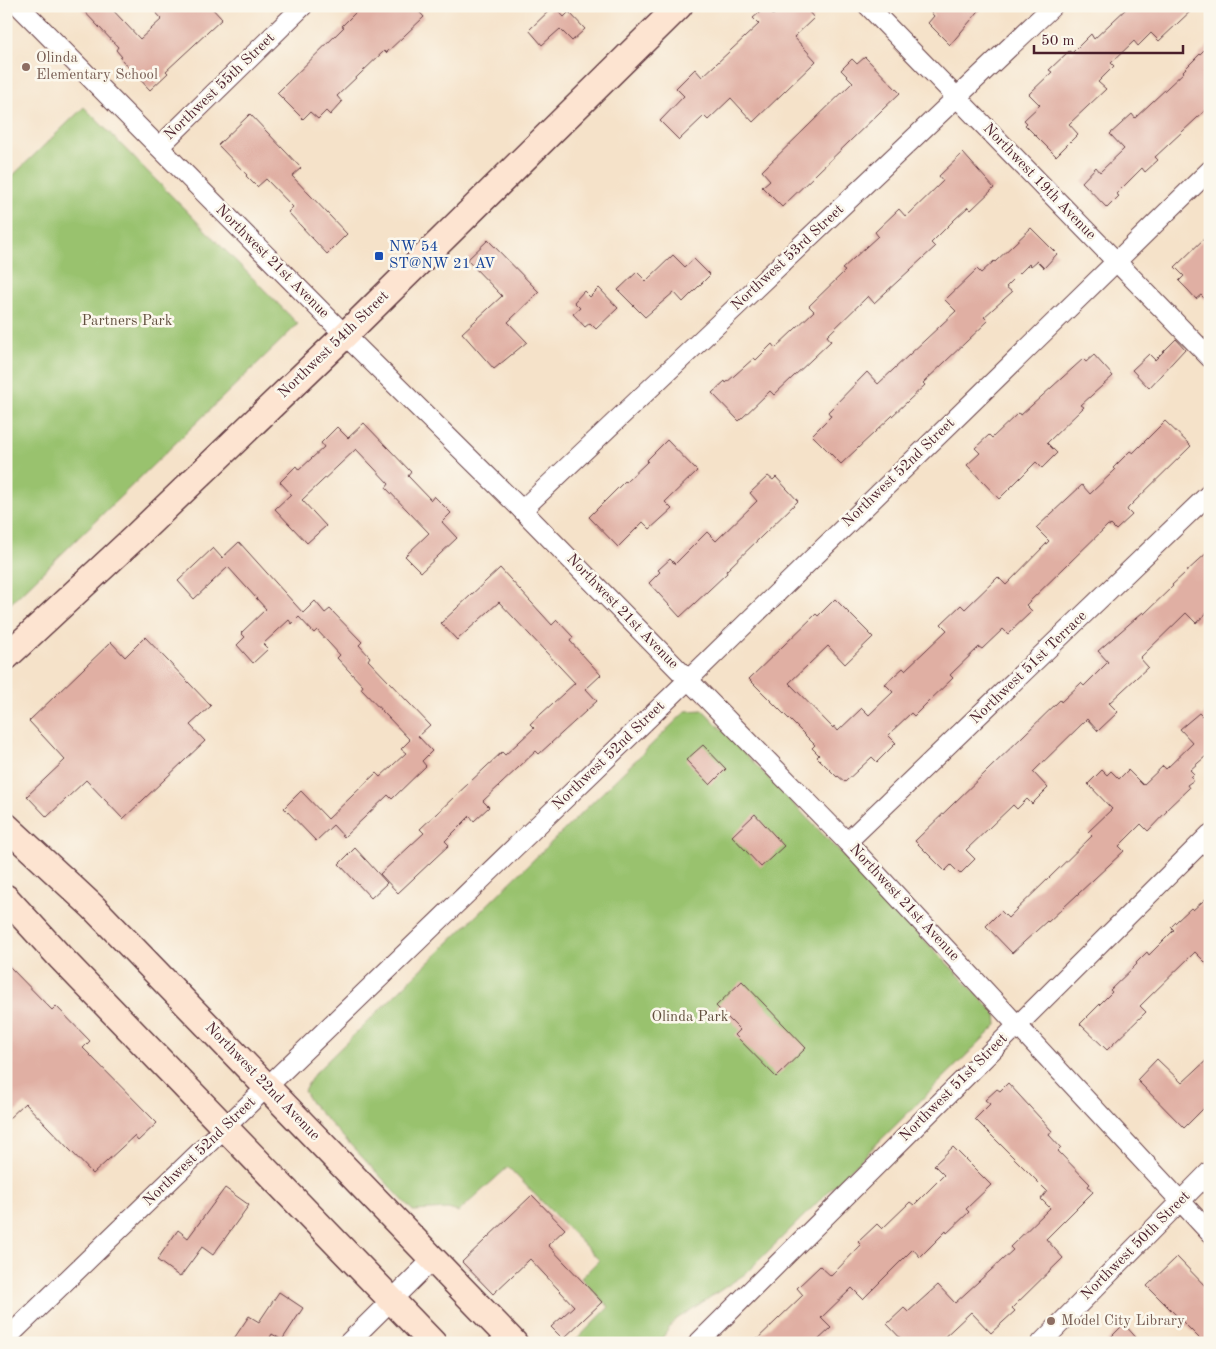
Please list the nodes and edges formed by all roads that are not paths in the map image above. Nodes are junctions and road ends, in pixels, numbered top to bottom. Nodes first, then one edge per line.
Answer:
1 (19, 6) edge
2 (304, 6) edge
3 (679, 6) edge
4 (868, 6) edge
5 (1053, 6) edge
6 (957, 98) junction
7 (159, 147) junction
8 (1210, 170) edge
9 (1116, 261) junction
10 (345, 335) junction
11 (1210, 358) edge
12 (1210, 493) edge
13 (522, 510) junction
14 (6, 658) edge
15 (688, 680) junction
16 (6, 826) edge
17 (1210, 834) edge
18 (847, 842) junction
19 (6, 898) edge
20 (1017, 1025) junction
21 (267, 1088) junction
22 (225, 1128) junction
23 (1210, 1171) edge
24 (1180, 1202) junction
25 (1210, 1233) edge
26 (433, 1259) junction
27 (392, 1301) junction
28 (6, 1338) edge
29 (348, 1343) edge
30 (433, 1343) edge
31 (514, 1343) edge
32 (698, 1343) edge
33 (1040, 1343) edge

1 - 7 street, Northwest 21st Avenue
2 - 7 street, Northwest 55th Street
3 - 10 main road, Northwest 54th Street
4 - 6 street, Northwest 19th Avenue
5 - 6 street, Northwest 53rd Street
6 - 9 street, Northwest 19th Avenue
6 - 13 street, Northwest 53rd Street
7 - 10 street, Northwest 21st Avenue
8 - 9 street, Northwest 52nd Street
9 - 11 street, Northwest 19th Avenue
9 - 15 street, Northwest 52nd Street
10 - 13 street, Northwest 21st Avenue
10 - 14 main road, Northwest 54th Street
12 - 18 street, Northwest 51st Terrace
13 - 15 street, Northwest 21st Avenue
15 - 18 street, Northwest 21st Avenue
15 - 21 street, Northwest 52nd Street
16 - 21 main road, Northwest 22nd Avenue
17 - 20 street, Northwest 51st Street
18 - 20 street, Northwest 21st Avenue
19 - 22 main road
20 - 24 street, Northwest 21st Avenue
20 - 32 street, Northwest 51st Street
21 - 22 street, Northwest 52nd Street
21 - 26 main road, Northwest 22nd Avenue
22 - 27 main road
22 - 28 street, Northwest 52nd Street
23 - 24 street, Northwest 50th Street
24 - 25 street, Northwest 21st Avenue
24 - 33 street, Northwest 50th Street
26 - 27 street
26 - 31 main road, Northwest 22nd Avenue
27 - 29 street
27 - 30 main road

